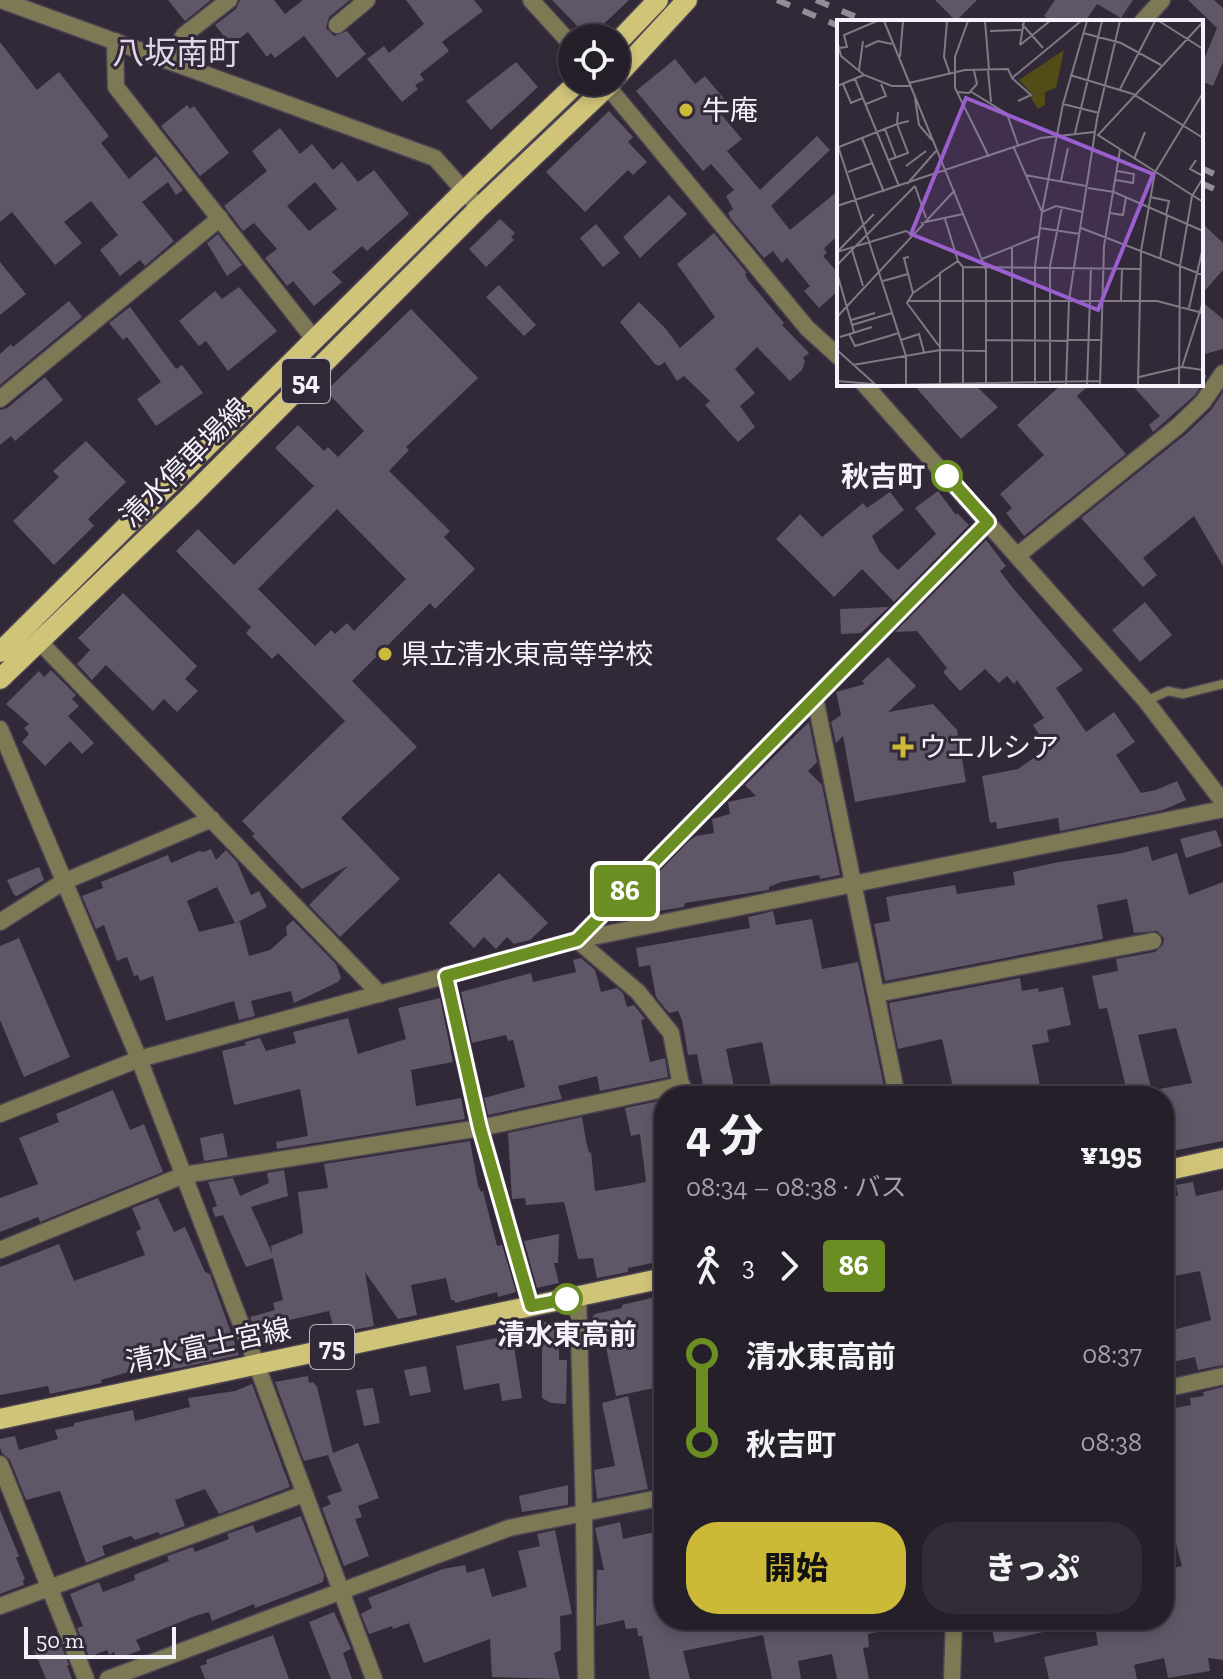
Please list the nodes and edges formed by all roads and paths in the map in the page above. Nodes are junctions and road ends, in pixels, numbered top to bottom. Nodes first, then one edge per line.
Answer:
1 (1, 0) edge
2 (229, 0) edge
3 (367, 0) edge
4 (531, 0) edge
5 (658, 0) edge
6 (687, 0) edge
7 (1162, 0) edge
8 (1144, 20) edge
9 (337, 25) dead end
10 (630, 29) edge
11 (558, 30) edge
12 (115, 41) junction
13 (170, 61) junction
14 (630, 61) edge
15 (563, 96) edge
16 (595, 96) edge
17 (621, 96) edge
18 (465, 190) junction
19 (479, 208) junction
20 (220, 218) junction
21 (314, 339) junction
22 (837, 355) edge
23 (1221, 381) edge
24 (866, 386) edge
25 (0, 399) edge
26 (988, 522) junction
27 (1018, 555) junction
28 (33, 635) junction
29 (0, 652) edge
30 (0, 679) edge
31 (1223, 684) edge
32 (815, 698) junction
33 (1146, 701) junction
34 (0, 729) edge
35 (1223, 802) edge
36 (1223, 809) edge
37 (212, 819) junction
38 (63, 882) junction
39 (853, 884) junction
40 (0, 922) edge
41 (577, 940) junction
42 (1153, 941) dead end
43 (446, 976) junction
44 (380, 994) junction
45 (876, 994) junction
46 (139, 1059) junction
47 (681, 1086) edge
48 (895, 1086) edge
49 (654, 1095) edge
50 (0, 1114) edge
51 (480, 1128) junction
52 (1223, 1158) edge
53 (1174, 1169) edge
54 (184, 1175) junction
55 (0, 1250) edge
56 (654, 1280) edge
57 (578, 1296) junction
58 (531, 1306) junction
59 (256, 1363) junction
60 (1223, 1376) edge
61 (1174, 1387) edge
62 (0, 1419) edge
63 (0, 1464) edge
64 (304, 1494) junction
65 (654, 1499) edge
66 (584, 1514) junction
67 (49, 1587) junction
68 (341, 1591) junction
69 (0, 1606) edge
70 (954, 1630) edge
71 (86, 1679) edge
72 (108, 1679) edge
73 (374, 1679) edge
74 (586, 1679) edge
75 (952, 1679) edge

1 - 12 street
2 - 13 street
3 - 9 street
4 - 11 street
5 - 10 main road
6 - 14 main road, 清水停車場線 / 54
7 - 8 street
12 - 13 street
12 - 20 street
13 - 18 street
15 - 18 main road, 清水停車場線 / 54
16 - 19 main road, 清水停車場線 / 54
17 - 22 street
18 - 19 street
18 - 21 main road, 清水停車場線 / 54
19 - 28 main road, 清水停車場線 / 54
20 - 21 street
20 - 25 street
21 - 28 main road, 清水停車場線 / 54
23 - 27 street
24 - 26 street
26 - 27 street
26 - 32 street
27 - 33 street
28 - 29 main road, 清水停車場線 / 54
28 - 30 main road, 清水停車場線 / 54
28 - 37 street
31 - 33 lane
32 - 39 street
32 - 41 street
33 - 35 street
34 - 38 street
36 - 39 street
37 - 38 street
37 - 44 street
38 - 40 street
38 - 46 street
39 - 41 street
39 - 45 street
41 - 43 street
41 - 47 street
42 - 45 street
43 - 44 street
43 - 51 street
44 - 46 street
45 - 48 street
46 - 50 street
46 - 54 street
49 - 51 street
51 - 54 street
51 - 58 street
52 - 53 main road
54 - 55 street
54 - 59 street
56 - 57 main road, 清水富士宮線 / 75
57 - 58 main road, 清水富士宮線 / 75
57 - 66 street
58 - 59 main road, 清水富士宮線 / 75
59 - 62 main road, 清水富士宮線 / 75
59 - 64 street
60 - 61 street
63 - 67 street
64 - 67 street
64 - 68 street
65 - 66 street
66 - 68 street
66 - 74 street
67 - 69 street
67 - 71 street
68 - 72 street
68 - 73 street
70 - 75 street

